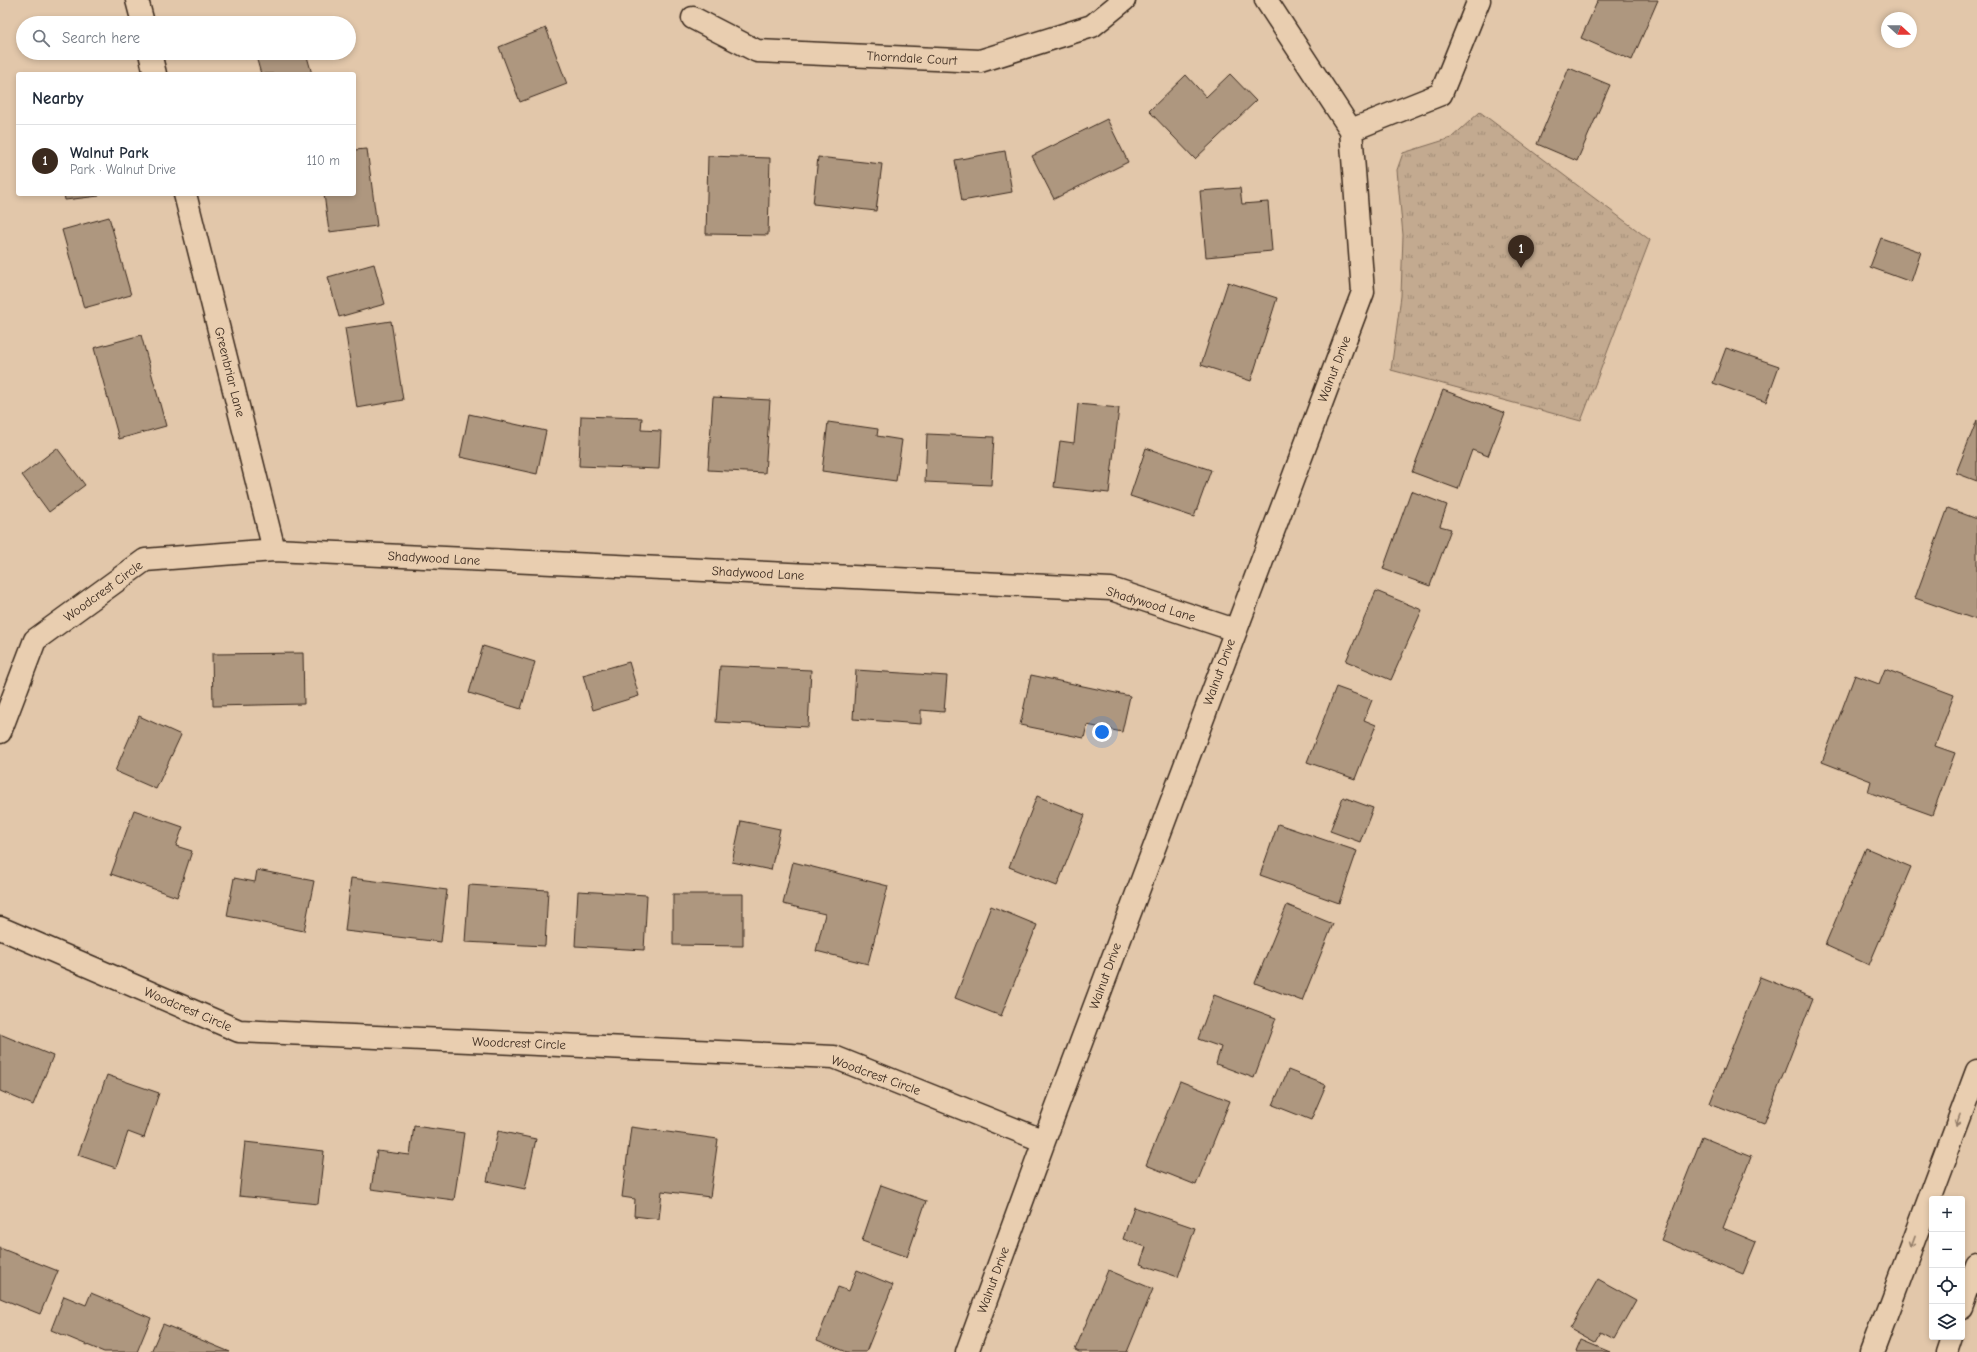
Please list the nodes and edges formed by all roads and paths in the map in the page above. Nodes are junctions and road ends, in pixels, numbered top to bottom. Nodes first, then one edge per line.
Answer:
1 (137, 0) edge
2 (1124, 0) edge
3 (1266, 0) edge
4 (1479, 0) edge
5 (141, 16) edge
6 (693, 18) dead end
7 (152, 60) edge
8 (155, 72) edge
9 (1351, 130) junction
10 (186, 196) edge
11 (274, 550) junction
12 (1235, 630) junction
13 (0, 732) edge
14 (0, 928) edge
15 (1977, 1071) edge
16 (1044, 1141) junction
17 (1977, 1267) edge
18 (1963, 1304) edge
19 (1950, 1340) edge
20 (967, 1352) edge
21 (1872, 1352) edge
22 (1946, 1352) edge

1 - 5 street
2 - 6 street, Thorndale Court
3 - 9 street, Walnut Drive
4 - 9 street
7 - 8 street
9 - 12 street, Walnut Drive
10 - 11 street, Greenbriar Lane
11 - 12 street, Shadywood Lane
11 - 13 street, Woodcrest Circle
12 - 16 street, Walnut Drive
14 - 16 street, Woodcrest Circle
15 -> 21 street
16 - 20 street, Walnut Drive
17 - 18 street
19 - 22 street

